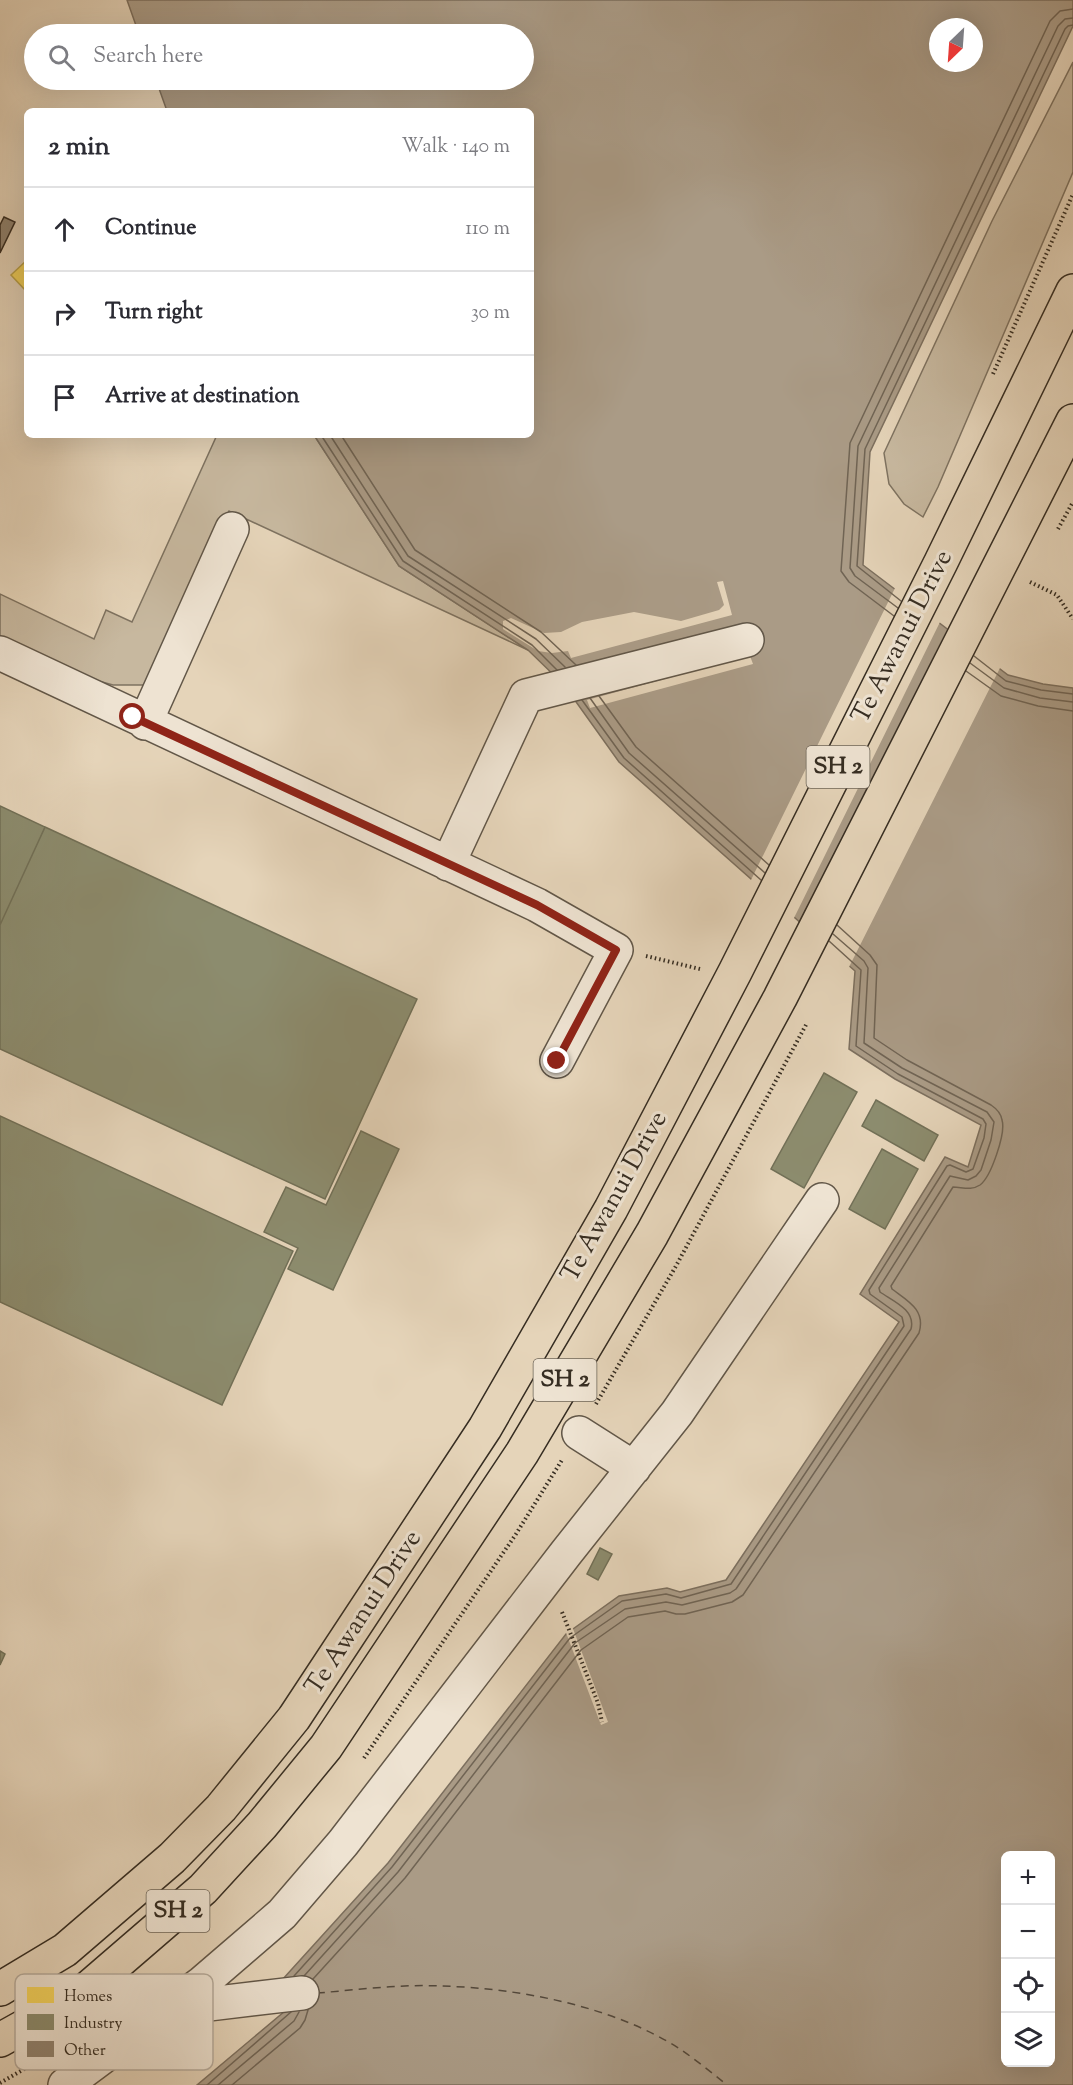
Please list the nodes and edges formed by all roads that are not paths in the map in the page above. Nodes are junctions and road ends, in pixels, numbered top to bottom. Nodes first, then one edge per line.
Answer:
1 (1073, 291) edge
2 (1073, 421) edge
3 (232, 529) dead end
4 (747, 640) dead end
5 (0, 653) edge
6 (145, 723) junction
7 (448, 864) junction
8 (557, 1061) dead end
9 (822, 1200) dead end
10 (579, 1433) dead end
11 (634, 1468) junction
12 (25, 1974) edge
13 (104, 1974) edge
14 (212, 1974) edge
15 (15, 1980) edge
16 (0, 1989) edge
17 (302, 1994) dead end
18 (213, 2005) edge
19 (15, 2032) edge
20 (0, 2040) edge
21 (85, 2070) edge
22 (65, 2085) edge

1 - 12 highway, Te Awanui Drive / SH 2
2 - 13 highway, Te Awanui Drive / SH 2
3 - 6 street
4 - 7 street
5 - 6 street
6 - 7 street
7 - 8 street
9 - 11 street
10 - 11 street
11 - 14 street
15 - 16 highway, Te Awanui Drive / SH 2
17 - 18 street
19 - 20 highway, Te Awanui Drive / SH 2
21 - 22 street

